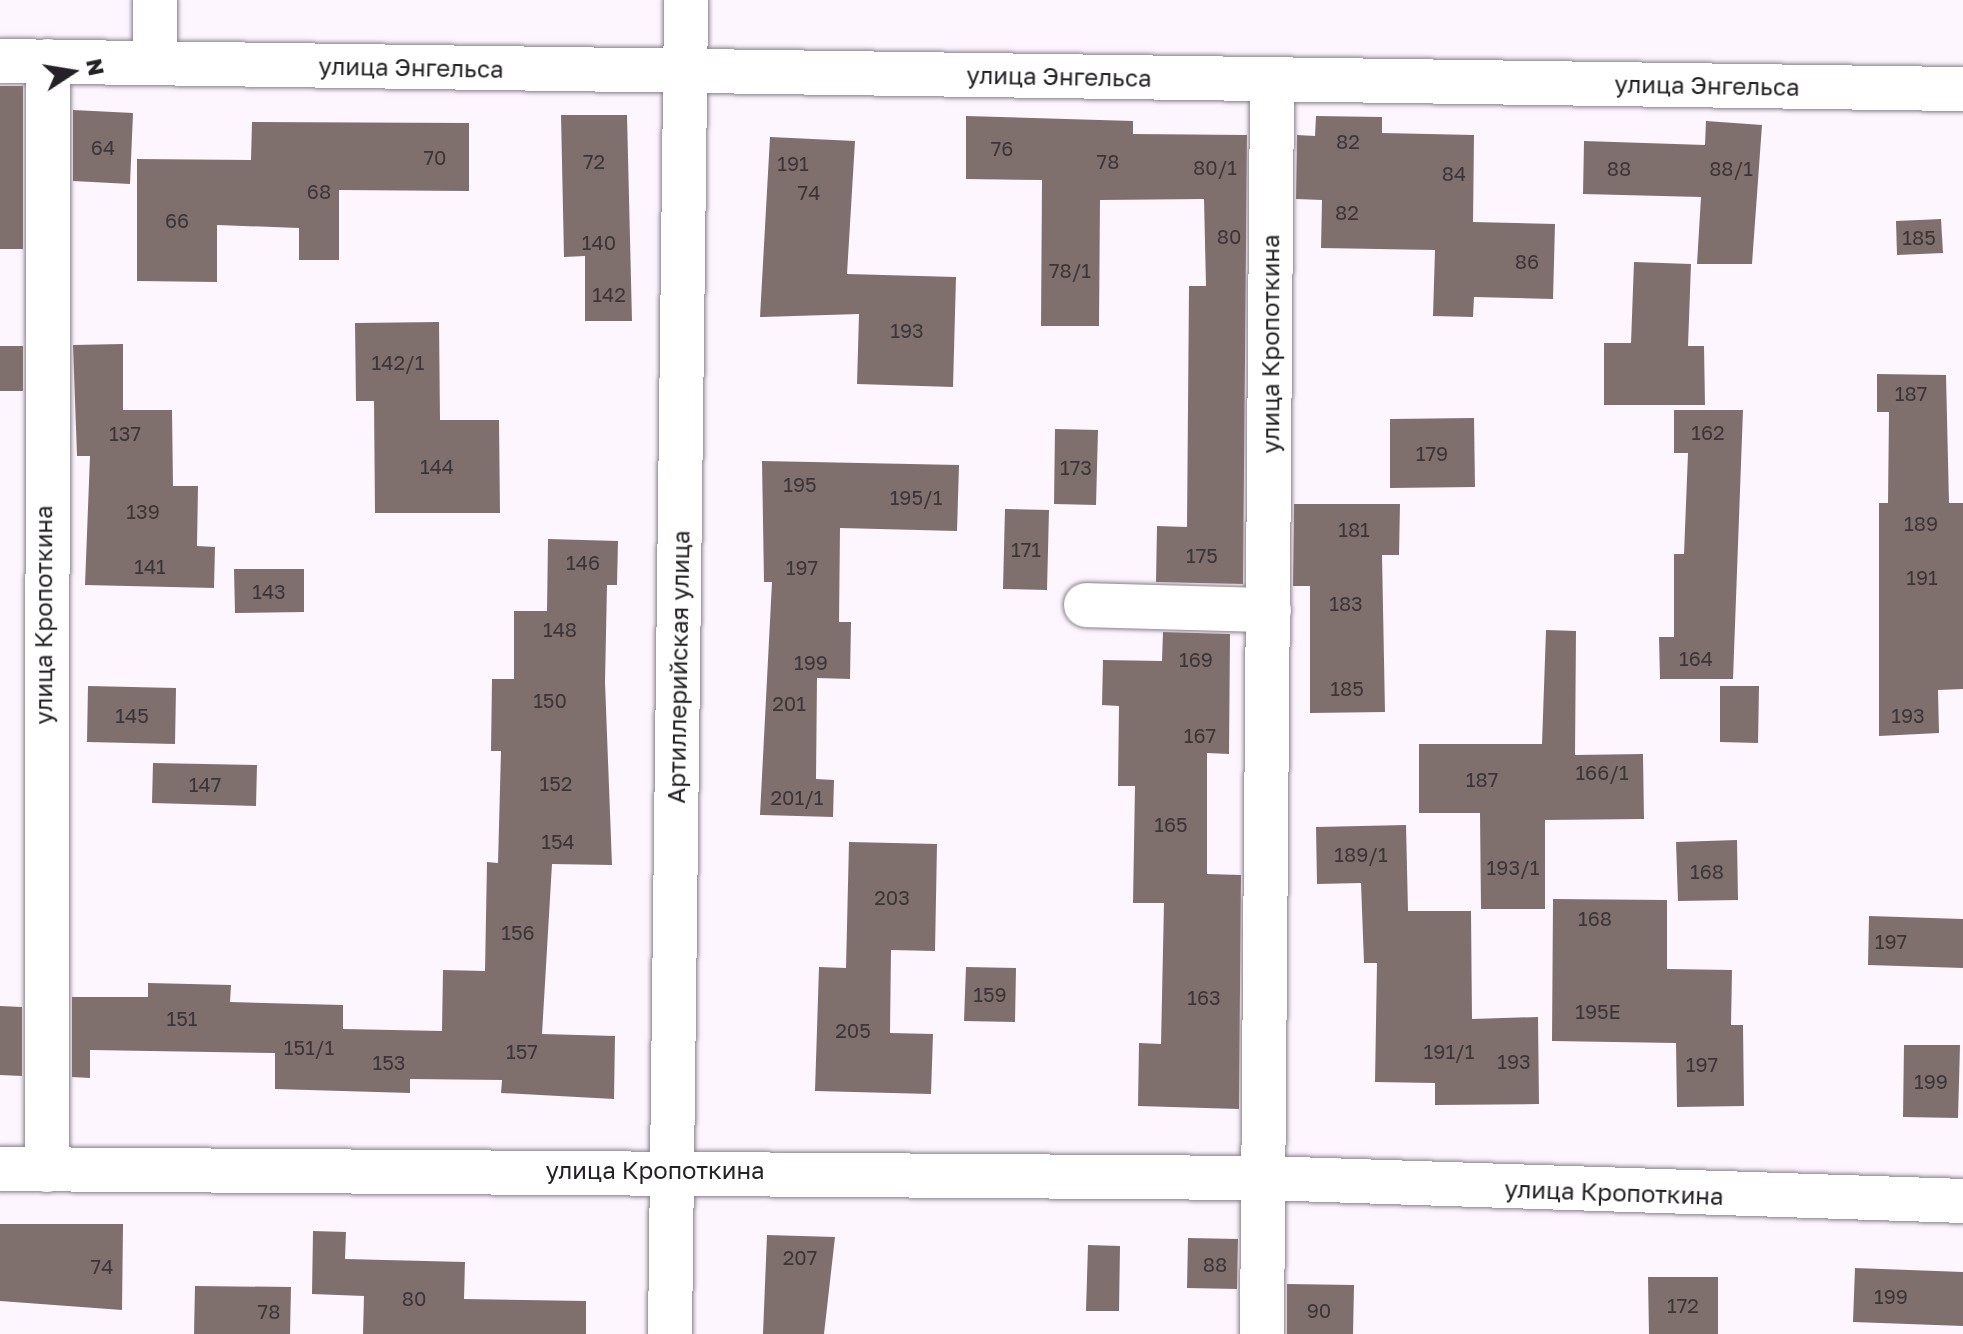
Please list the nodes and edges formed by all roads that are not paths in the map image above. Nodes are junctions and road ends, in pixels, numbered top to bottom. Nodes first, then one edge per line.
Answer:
1 (155, 0) edge
2 (686, 0) edge
3 (0, 61) edge
4 (48, 61) junction
5 (155, 63) junction
6 (687, 71) junction
7 (1272, 79) junction
8 (1963, 89) edge
9 (1086, 605) dead end
10 (1269, 610) junction
11 (0, 1169) edge
12 (670, 1169) junction
13 (47, 1170) junction
14 (1264, 1178) junction
15 (1963, 1201) edge
16 (670, 1334) edge
17 (1262, 1334) edge

1 - 5 street
2 - 6 street, Артиллерийская улица
3 - 4 street, улица Энгельса
4 - 5 street, улица Энгельса
4 - 13 street, улица Кропоткина
5 - 6 street, улица Энгельса
6 - 7 street, улица Энгельса
6 - 12 street, Артиллерийская улица
7 - 8 street, улица Энгельса
7 - 10 street, улица Кропоткина
9 - 10 street
10 - 14 street, улица Кропоткина
11 - 13 street, улица Кропоткина
12 - 13 street, улица Кропоткина
12 - 14 street, улица Кропоткина
12 - 16 street, Артиллерийская улица
14 - 15 street, улица Кропоткина
14 - 17 street

